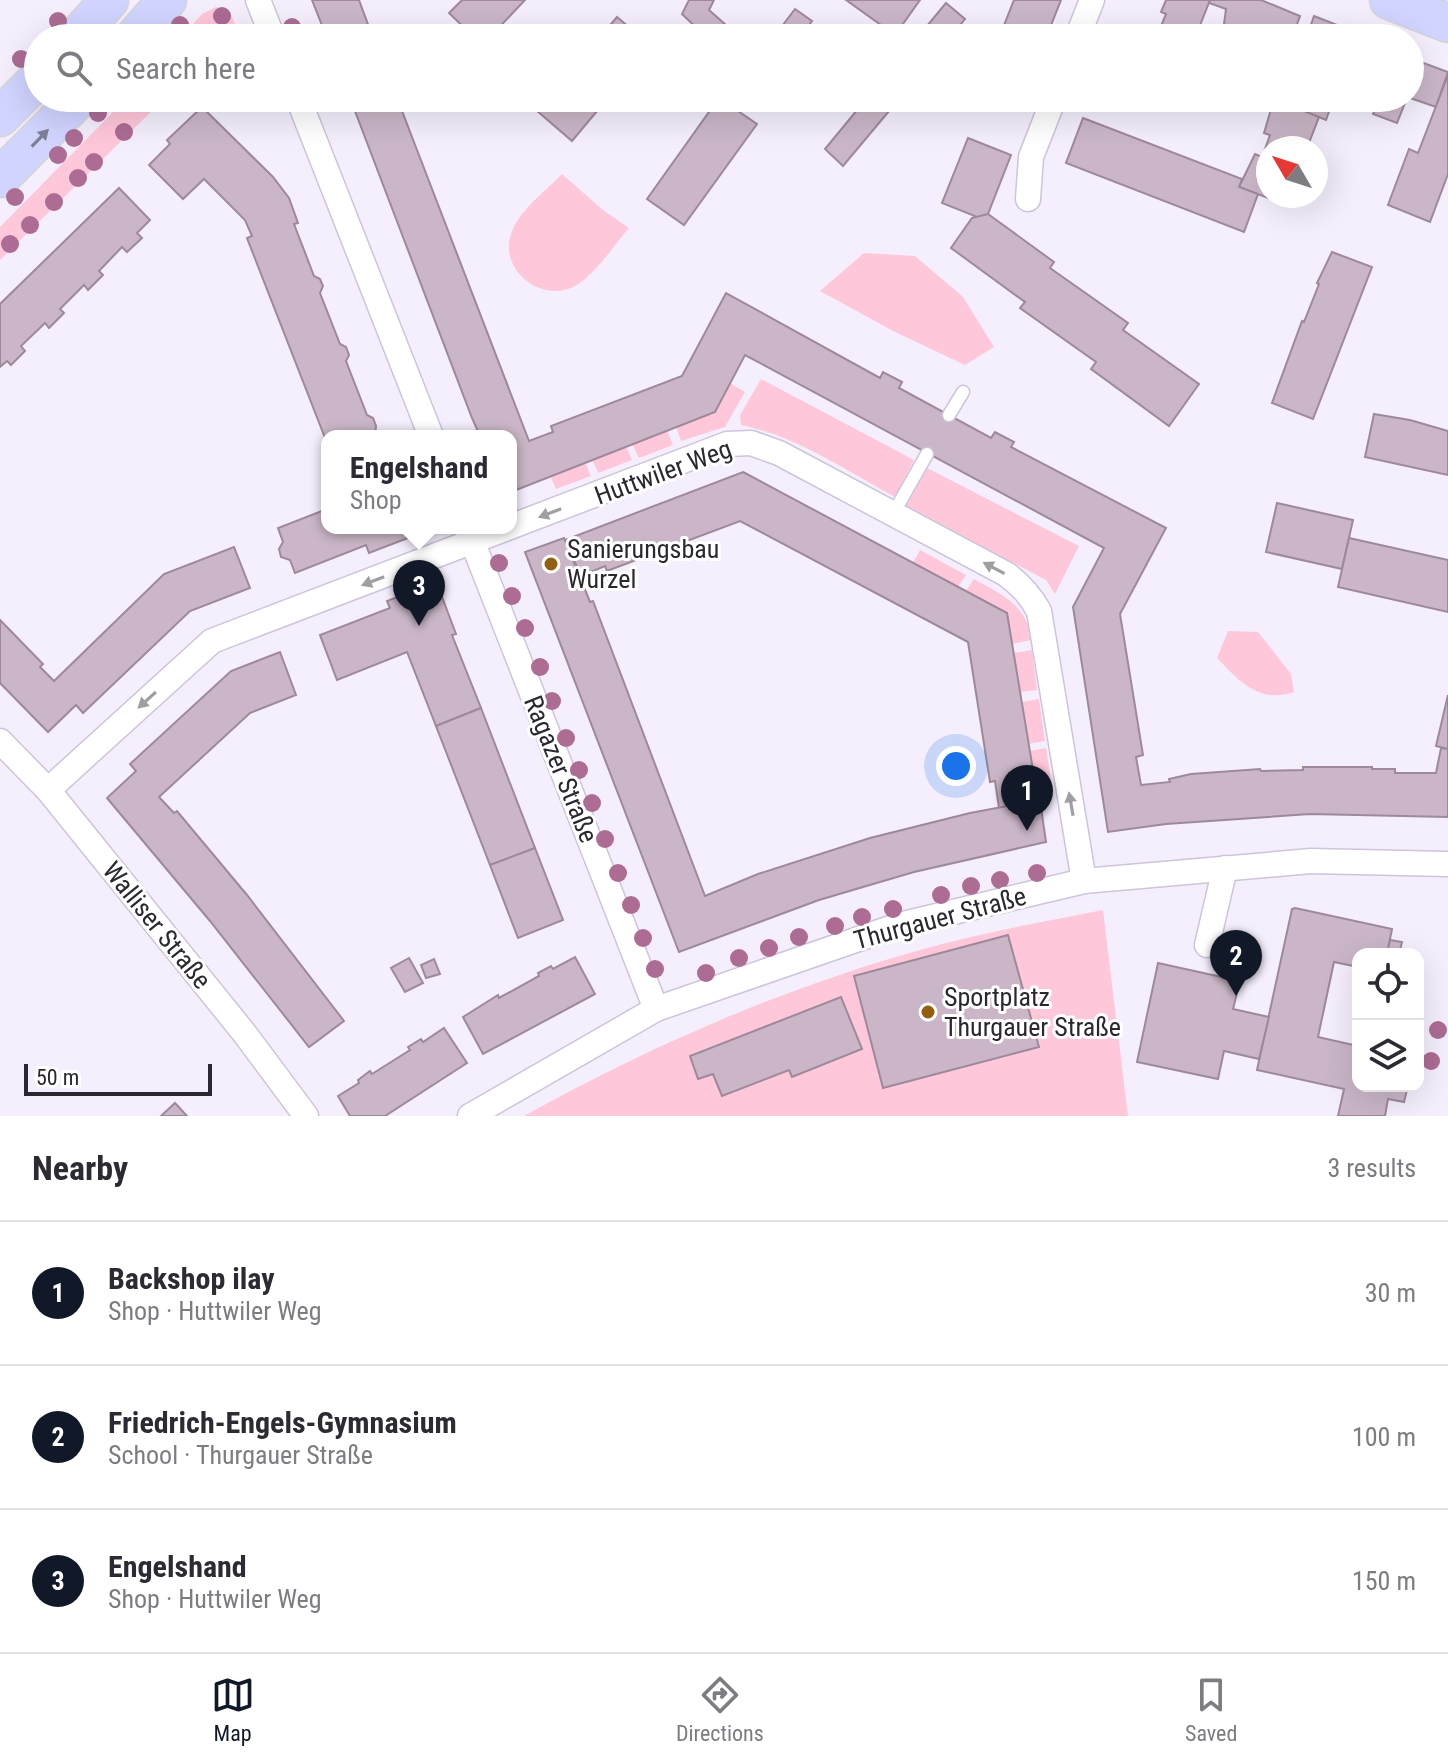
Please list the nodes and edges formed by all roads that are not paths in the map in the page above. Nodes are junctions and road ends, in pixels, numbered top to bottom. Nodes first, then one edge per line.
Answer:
1 (109, 0) edge
2 (167, 0) edge
3 (258, 0) edge
4 (1092, 0) edge
5 (1389, 0) edge
6 (1448, 23) edge
7 (88, 24) edge
8 (146, 24) edge
9 (267, 24) edge
10 (1083, 24) edge
11 (24, 93) edge
12 (65, 112) edge
13 (304, 112) edge
14 (1049, 112) edge
15 (0, 117) edge
16 (0, 178) edge
17 (1028, 199) dead end
18 (963, 392) dead end
19 (949, 415) dead end
20 (429, 430) edge
21 (927, 454) dead end
22 (893, 514) junction
23 (517, 518) edge
24 (469, 535) edge
25 (0, 741) edge
26 (48, 790) junction
27 (1448, 864) edge
28 (1225, 868) junction
29 (1084, 881) junction
30 (1207, 945) dead end
31 (656, 1009) junction
32 (306, 1116) edge
33 (470, 1116) edge

1 - 7 main road
2 - 8 main road
3 - 9 street
4 - 10 street
5 - 6 main road
11 - 15 main road
16 -> 12 main road
13 - 20 street
14 - 17 street
18 - 19 lane
21 - 22 lane
22 -> 23 street, Huttwiler Weg
29 -> 22 street, Huttwiler Weg
24 -> 26 street, Huttwiler Weg
24 - 31 street, Ragazer Straße
25 - 26 street, Walliser Straße
26 - 32 street, Walliser Straße
27 - 28 street, Thurgauer Straße
28 - 29 street, Thurgauer Straße
28 - 30 street
29 - 31 street, Thurgauer Straße
31 - 33 street, Thurgauer Straße

